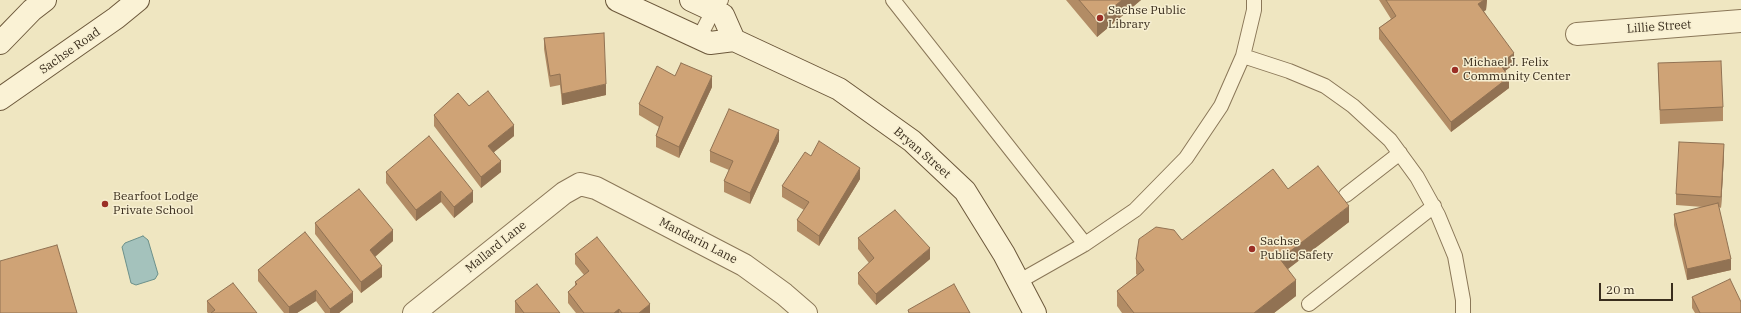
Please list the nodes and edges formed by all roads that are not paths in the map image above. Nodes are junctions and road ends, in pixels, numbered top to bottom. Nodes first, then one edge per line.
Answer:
1 (45, 0) edge
2 (138, 0) edge
3 (617, 0) edge
4 (691, 0) edge
5 (893, 0) edge
6 (1254, 0) edge
7 (717, 5) edge
8 (1741, 21) edge
9 (1577, 34) dead end
10 (699, 38) junction
11 (734, 40) junction
12 (0, 43) edge
13 (1243, 56) junction
14 (0, 99) edge
15 (1400, 153) junction
16 (580, 184) joint
17 (1346, 195) dead end
18 (1434, 206) junction
19 (1085, 244) junction
20 (1018, 282) junction
21 (1309, 304) dead end
22 (414, 313) edge
23 (806, 313) edge
24 (1034, 313) edge
25 (1463, 313) edge

1 - 12 street
2 - 14 street, Sachse Road
3 - 10 street
4 - 7 street
5 - 19 lane
6 - 13 lane
7 - 10 lane
7 - 11 street
8 - 9 street, Lillie Street
10 - 11 street
11 - 20 street, Bryan Street
13 - 15 lane
13 - 19 lane
15 - 17 lane
15 - 18 lane
16 - 22 street, Mallard Lane
16 - 23 street, Mandarin Lane
18 - 21 lane
18 - 25 lane
19 - 20 lane
20 - 24 street, Bryan Street

